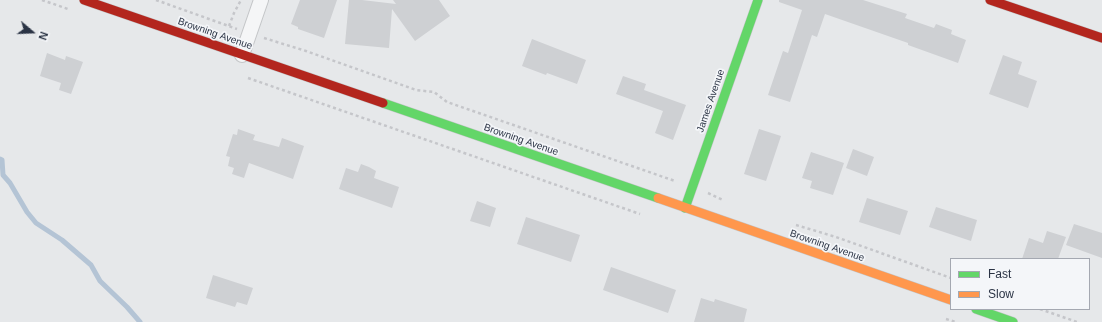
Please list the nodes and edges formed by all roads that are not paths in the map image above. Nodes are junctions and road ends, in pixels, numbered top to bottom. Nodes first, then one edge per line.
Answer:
1 (84, 0) edge
2 (261, 0) edge
3 (758, 0) edge
4 (990, 0) edge
5 (1024, 5) edge
6 (1102, 38) edge
7 (242, 55) junction
8 (685, 208) junction
9 (950, 300) edge
10 (979, 310) edge
11 (1013, 322) edge

1 - 7 street, Browning Avenue
2 - 7 street
3 - 8 street, James Avenue
4 - 5 street
5 - 6 street
7 - 8 street, Browning Avenue
8 - 9 street, Browning Avenue
10 - 11 street

